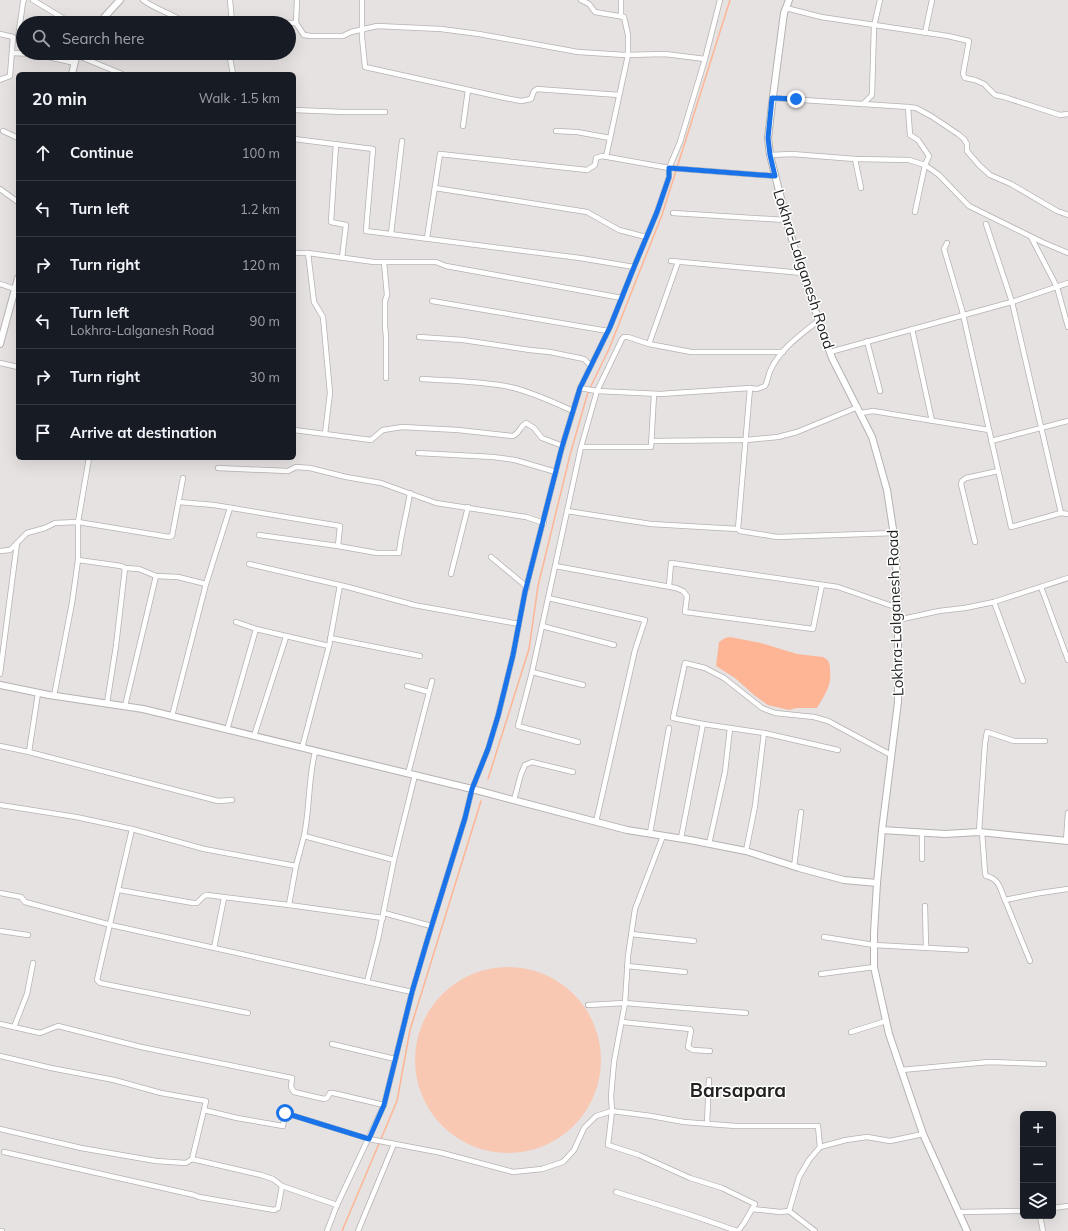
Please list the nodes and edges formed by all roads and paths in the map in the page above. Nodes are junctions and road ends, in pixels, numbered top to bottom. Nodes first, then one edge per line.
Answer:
1 (24, 0) edge
2 (33, 0) edge
3 (120, 0) edge
4 (143, 0) edge
5 (230, 0) edge
6 (297, 0) edge
7 (362, 0) edge
8 (581, 0) edge
9 (621, 0) edge
10 (720, 0) edge
11 (789, 0) edge
12 (880, 0) edge
13 (932, 0) edge
14 (786, 8) junction
15 (21, 16) edge
16 (59, 16) edge
17 (105, 16) edge
18 (172, 16) edge
19 (231, 16) edge
20 (621, 16) junction
21 (296, 22) joint
22 (874, 26) junction
23 (362, 29) junction
24 (925, 33) junction
25 (0, 34) edge
26 (12, 53) junction
27 (16, 53) edge
28 (628, 55) junction
29 (705, 59) junction
30 (62, 60) edge
31 (76, 60) edge
32 (90, 60) edge
33 (230, 60) edge
34 (75, 63) junction
35 (73, 72) edge
36 (118, 72) edge
37 (233, 72) edge
38 (0, 80) edge
39 (468, 90) junction
40 (619, 95) junction
41 (772, 98) junction
42 (863, 104) junction
43 (908, 106) junction
44 (296, 110) edge
45 (385, 112) dead end
46 (1068, 114) edge
47 (463, 126) dead end
48 (3, 131) dead end
49 (556, 131) dead end
50 (16, 137) edge
51 (610, 138) junction
52 (296, 139) edge
53 (402, 141) dead end
54 (336, 144) junction
55 (770, 155) junction
56 (606, 157) junction
57 (855, 159) junction
58 (925, 164) junction
59 (671, 168) junction
60 (775, 176) junction
61 (435, 188) junction
62 (861, 188) dead end
63 (0, 189) edge
64 (16, 201) edge
65 (673, 212) dead end
66 (915, 212) dead end
67 (1068, 215) edge
68 (786, 220) junction
69 (986, 224) dead end
70 (391, 234) junction
71 (646, 237) junction
72 (1031, 237) junction
73 (427, 238) junction
74 (947, 243) dead end
75 (296, 252) edge
76 (308, 253) junction
77 (1068, 253) edge
78 (342, 258) junction
79 (671, 261) dead end
80 (384, 262) junction
81 (678, 262) junction
82 (634, 267) junction
83 (802, 273) junction
84 (1068, 283) edge
85 (0, 284) edge
86 (16, 287) edge
87 (1058, 287) junction
88 (15, 290) junction
89 (622, 298) junction
90 (432, 300) dead end
91 (1012, 302) junction
92 (963, 315) junction
93 (819, 320) junction
94 (1068, 328) edge
95 (912, 329) junction
96 (608, 331) junction
97 (419, 337) dead end
98 (867, 341) junction
99 (0, 344) edge
100 (649, 344) junction
101 (783, 352) junction
102 (830, 352) junction
103 (0, 363) edge
104 (591, 366) junction
105 (16, 367) edge
106 (386, 378) dead end
107 (422, 379) dead end
108 (582, 388) junction
109 (750, 388) junction
110 (596, 391) junction
111 (880, 391) dead end
112 (654, 394) junction
113 (859, 410) junction
114 (573, 412) junction
115 (932, 421) junction
116 (1068, 421) edge
117 (1041, 428) junction
118 (296, 430) edge
119 (988, 430) junction
120 (325, 434) junction
121 (746, 440) junction
122 (652, 441) junction
123 (991, 441) junction
124 (563, 446) junction
125 (581, 447) junction
126 (418, 453) dead end
127 (89, 460) edge
128 (218, 468) dead end
129 (998, 471) junction
130 (556, 472) junction
131 (183, 478) dead end
132 (410, 493) junction
133 (179, 502) junction
134 (230, 508) junction
135 (468, 508) junction
136 (567, 511) junction
137 (1061, 513) junction
138 (1068, 514) edge
139 (78, 522) junction
140 (544, 523) junction
141 (738, 529) junction
142 (894, 533) junction
143 (259, 535) dead end
144 (976, 542) dead end
145 (17, 543) junction
146 (338, 546) junction
147 (0, 551) edge
148 (492, 557) dead end
149 (78, 560) junction
150 (249, 564) dead end
151 (555, 566) junction
152 (125, 568) junction
153 (451, 574) dead end
154 (156, 576) junction
155 (1068, 578) edge
156 (206, 584) junction
157 (340, 585) junction
158 (822, 585) junction
159 (669, 586) junction
160 (526, 587) junction
161 (1041, 587) junction
162 (548, 598) junction
163 (994, 602) junction
164 (898, 608) junction
165 (898, 620) junction
166 (236, 622) dead end
167 (519, 624) junction
168 (542, 626) junction
169 (256, 630) junction
170 (286, 637) junction
171 (330, 638) junction
172 (614, 644) dead end
173 (329, 646) junction
174 (420, 656) dead end
175 (1068, 660) edge
176 (532, 672) junction
177 (0, 674) edge
178 (432, 680) dead end
179 (1023, 681) dead end
180 (0, 685) edge
181 (583, 685) dead end
182 (408, 686) dead end
183 (429, 692) junction
184 (38, 693) junction
185 (54, 696) junction
186 (107, 704) junction
187 (125, 706) junction
188 (172, 716) junction
189 (703, 724) junction
190 (668, 728) dead end
191 (730, 728) junction
192 (227, 730) junction
193 (764, 733) junction
194 (254, 736) junction
195 (1045, 741) dead end
196 (578, 742) dead end
197 (0, 746) edge
198 (302, 748) junction
199 (838, 750) dead end
200 (29, 752) junction
201 (315, 752) junction
202 (892, 755) junction
203 (573, 772) dead end
204 (411, 775) junction
205 (472, 789) junction
206 (232, 800) dead end
207 (514, 800) junction
208 (0, 805) edge
209 (801, 812) dead end
210 (1068, 813) edge
211 (596, 822) junction
212 (132, 829) junction
213 (882, 830) junction
214 (980, 832) junction
215 (650, 833) junction
216 (922, 833) junction
217 (304, 836) junction
218 (663, 836) junction
219 (681, 838) junction
220 (1067, 841) edge
221 (708, 844) junction
222 (746, 851) junction
223 (922, 859) dead end
224 (394, 860) junction
225 (296, 866) junction
226 (794, 867) junction
227 (877, 883) junction
228 (1068, 889) edge
229 (119, 890) junction
230 (0, 894) edge
231 (224, 898) junction
232 (1005, 900) junction
233 (289, 905) junction
234 (925, 906) dead end
235 (383, 915) junction
236 (111, 924) junction
237 (431, 926) junction
238 (0, 931) edge
239 (631, 934) junction
240 (28, 935) dead end
241 (824, 937) dead end
242 (694, 941) dead end
243 (874, 945) junction
244 (926, 947) junction
245 (214, 948) junction
246 (966, 950) dead end
247 (1030, 961) dead end
248 (33, 963) dead end
249 (627, 966) junction
250 (874, 968) junction
251 (685, 972) dead end
252 (822, 974) dead end
253 (367, 982) junction
254 (412, 992) junction
255 (625, 1003) junction
256 (588, 1005) dead end
257 (248, 1013) dead end
258 (746, 1013) dead end
259 (886, 1021) junction
260 (622, 1022) junction
261 (0, 1024) edge
262 (14, 1027) junction
263 (851, 1032) dead end
264 (332, 1044) dead end
265 (710, 1051) dead end
266 (0, 1056) edge
267 (395, 1059) junction
268 (1044, 1064) dead end
269 (901, 1070) junction
270 (709, 1080) dead end
271 (384, 1105) junction
272 (204, 1110) junction
273 (612, 1111) junction
274 (707, 1124) junction
275 (0, 1129) edge
276 (923, 1134) junction
277 (369, 1139) junction
278 (394, 1144) junction
279 (820, 1147) junction
280 (4, 1152) dead end
281 (192, 1159) junction
282 (282, 1186) junction
283 (616, 1192) dead end
284 (337, 1205) junction
285 (1068, 1206) edge
286 (1056, 1208) edge
287 (752, 1209) junction
288 (789, 1210) junction
289 (1020, 1211) edge
290 (959, 1212) junction
291 (1041, 1219) edge
292 (326, 1231) edge
293 (358, 1231) edge
294 (737, 1231) edge
295 (815, 1231) edge
296 (967, 1231) edge
297 (1043, 1231) edge

1 - 15 street
2 - 16 street
3 - 17 main road
4 - 18 street
5 - 19 street
6 - 21 street
7 - 23 street
8 - 20 street
9 - 20 street
10 - 29 street
11 - 14 main road, Lokhra-Lalganesh Road
12 - 22 street
13 - 24 street
14 - 22 street
14 - 41 main road, Lokhra-Lalganesh Road
20 - 28 street
21 - 23 street
22 - 24 street
22 - 42 street
23 - 28 street
23 - 39 street
24 - 46 street
25 - 26 street
26 - 27 street
26 - 38 street
28 - 29 street
28 - 40 street
29 - 59 street
30 - 34 street
31 - 34 main road
32 - 36 street
33 - 37 street
34 - 35 main road
39 - 40 street
39 - 47 street
40 - 51 street
41 - 42 street
41 - 55 main road, Lokhra-Lalganesh Road
42 - 43 street
43 - 58 street
43 - 67 street
44 - 45 street
48 - 50 street
49 - 51 street
51 - 56 street
52 - 54 street
53 - 70 street
54 - 70 street
54 - 78 street
55 - 57 street
55 - 60 main road, Lokhra-Lalganesh Road
56 - 59 street
56 - 61 street
57 - 58 street
57 - 62 street
58 - 66 street
58 - 72 street
59 - 60 street
59 - 71 street
60 - 68 main road, Lokhra-Lalganesh Road
61 - 71 street
61 - 73 street
63 - 64 street
65 - 68 street
68 - 83 main road, Lokhra-Lalganesh Road
69 - 91 street
70 - 73 street
71 - 82 street
72 - 77 street
72 - 87 street
73 - 82 street
74 - 92 street
75 - 76 street
76 - 78 street
76 - 120 street
78 - 80 street
79 - 81 street
80 - 89 street
80 - 106 street
81 - 83 street
81 - 100 street
82 - 89 street
83 - 93 main road, Lokhra-Lalganesh Road
84 - 87 street
85 - 88 street
86 - 88 main road
87 - 91 street
87 - 94 street
88 - 99 main road
89 - 96 street
90 - 96 street
91 - 92 street
91 - 117 street
92 - 95 street
92 - 119 street
93 - 101 street
93 - 102 main road, Lokhra-Lalganesh Road
95 - 98 street
95 - 115 street
96 - 104 street
97 - 104 street
98 - 102 street
98 - 111 street
100 - 101 street
100 - 110 street
101 - 109 street
102 - 113 main road, Lokhra-Lalganesh Road
103 - 105 street
104 - 108 street
107 - 114 street
108 - 110 street
108 - 114 street
109 - 112 street
109 - 121 street
110 - 112 street
110 - 125 street
112 - 122 street
113 - 115 street
113 - 121 street
113 - 142 main road, Lokhra-Lalganesh Road
114 - 124 street
115 - 119 street
116 - 117 street
117 - 123 street
117 - 137 street
118 - 120 street
119 - 123 street
120 - 124 street
121 - 122 street
121 - 141 street
122 - 125 street
123 - 129 street
124 - 130 street
125 - 136 street
126 - 130 street
127 - 139 street
128 - 132 street
129 - 137 street
129 - 144 street
130 - 140 street
131 - 133 street
132 - 135 street
132 - 146 street
133 - 134 street
133 - 139 street
134 - 146 street
134 - 156 street
135 - 140 street
135 - 153 street
136 - 141 street
136 - 151 street
137 - 138 street
139 - 145 street
139 - 149 street
140 - 160 street
141 - 142 street
142 - 164 main road, Lokhra-Lalganesh Road
143 - 146 street
145 - 147 street
145 - 177 street
148 - 160 street
149 - 152 street
149 - 185 street
150 - 157 street
151 - 159 street
151 - 162 street
152 - 154 street
152 - 186 street
154 - 156 street
154 - 187 street
155 - 161 street
156 - 188 street
157 - 167 street
157 - 171 street
158 - 159 street
158 - 159 street
158 - 164 street
160 - 167 street
161 - 163 street
161 - 175 street
162 - 168 street
162 - 211 street
163 - 165 street
163 - 179 street
164 - 165 main road, Lokhra-Lalganesh Road
165 - 202 main road, Lokhra-Lalganesh Road
166 - 169 street
167 - 205 street
168 - 172 street
168 - 176 street
169 - 170 street
169 - 192 street
170 - 173 street
170 - 194 street
171 - 173 street
171 - 174 street
173 - 198 street
176 - 181 street
176 - 196 street
178 - 183 street
180 - 184 main road
182 - 183 street
183 - 204 street
184 - 185 main road
184 - 200 street
185 - 186 main road
186 - 187 main road
187 - 188 main road
188 - 192 main road
189 - 191 street
189 - 202 street
189 - 219 street
190 - 215 street
191 - 193 street
191 - 221 street
192 - 194 main road
193 - 199 street
193 - 222 street
194 - 198 main road
195 - 214 street
197 - 200 street
198 - 201 main road
200 - 206 street
201 - 204 main road
201 - 217 street
202 - 213 main road, Lokhra-Lalganesh Road
203 - 207 street
204 - 205 main road
204 - 224 street
205 - 207 main road
205 - 237 street
207 - 211 main road
208 - 212 street
209 - 226 street
210 - 220 street
211 - 215 main road
212 - 225 street
212 - 229 street
213 - 216 main road
213 - 227 main road, Lokhra-Lalganesh Road
214 - 216 main road
214 - 220 main road
214 - 232 street
215 - 218 main road
216 - 223 street
217 - 224 street
217 - 225 street
218 - 219 main road
218 - 239 street
219 - 221 main road
221 - 222 main road
222 - 226 main road
224 - 235 street
225 - 233 street
226 - 227 main road
227 - 243 main road, Lokhra-Lalganesh Road
228 - 232 street
229 - 231 street
229 - 236 street
230 - 236 street
231 - 233 street
231 - 245 street
232 - 247 street
233 - 235 street
234 - 244 street
235 - 237 street
235 - 253 street
236 - 245 street
236 - 257 street
237 - 254 street
238 - 240 street
239 - 242 street
239 - 249 street
241 - 243 street
243 - 244 street
243 - 250 main road, Lokhra-Lalganesh Road
244 - 246 street
245 - 253 street
248 - 262 street
249 - 251 street
249 - 255 street
250 - 252 street
250 - 259 main road, Lokhra-Lalganesh Road
253 - 254 street
254 - 267 street
255 - 256 street
255 - 258 street
255 - 260 street
259 - 263 street
259 - 269 main road, Lokhra-Lalganesh Road
260 - 265 street
260 - 273 street
261 - 262 street
262 - 271 street
264 - 267 street
266 - 272 street
267 - 271 street
268 - 269 street
269 - 276 main road, Lokhra-Lalganesh Road
270 - 274 street
271 - 277 street
272 - 277 street
272 - 281 street
273 - 274 street
273 - 278 street
273 - 287 street
274 - 279 street
275 - 281 street
276 - 279 street
276 - 290 main road, Lokhra-Lalganesh Road
277 - 278 street
277 - 284 street
278 - 293 street
279 - 288 street
280 - 282 street
281 - 282 street
282 - 284 street
283 - 294 street
284 - 292 street
285 - 286 street
287 - 288 street
287 - 294 street
288 - 295 street
289 - 290 street
290 - 296 main road, Lokhra-Lalganesh Road
291 - 297 street

